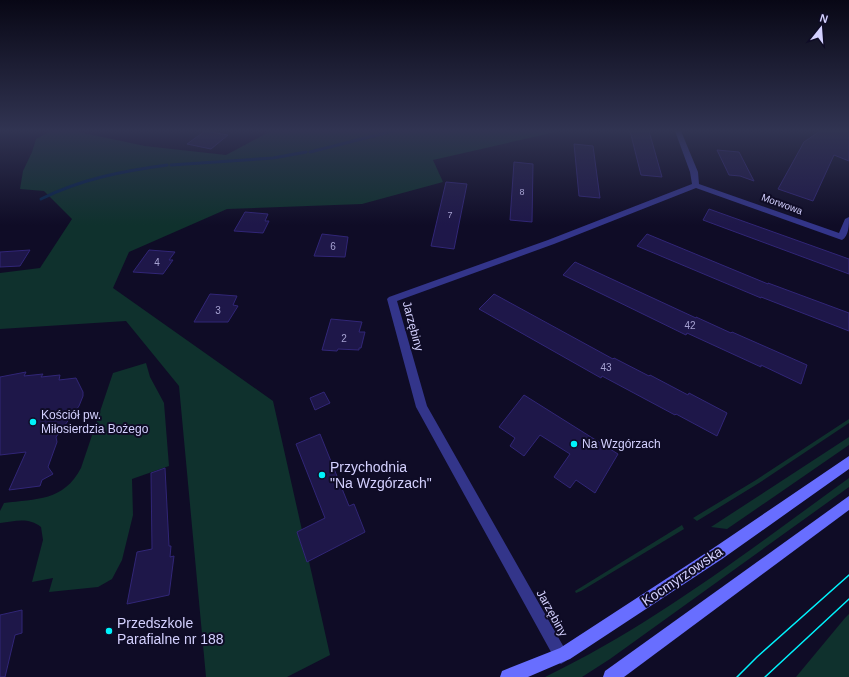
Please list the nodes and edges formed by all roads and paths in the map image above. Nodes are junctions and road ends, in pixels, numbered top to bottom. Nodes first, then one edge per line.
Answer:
1 (690, 163) edge
2 (696, 185) junction
3 (849, 219) edge
4 (849, 462) edge
5 (849, 502) edge
6 (561, 656) junction
7 (508, 677) edge
8 (611, 677) edge

1 - 2 street
2 - 3 street, Morwowa
2 - 6 street, Jarzębiny
4 - 6 main road, Kocmyrzowska
5 - 8 main road
6 - 7 main road, Kocmyrzowska

